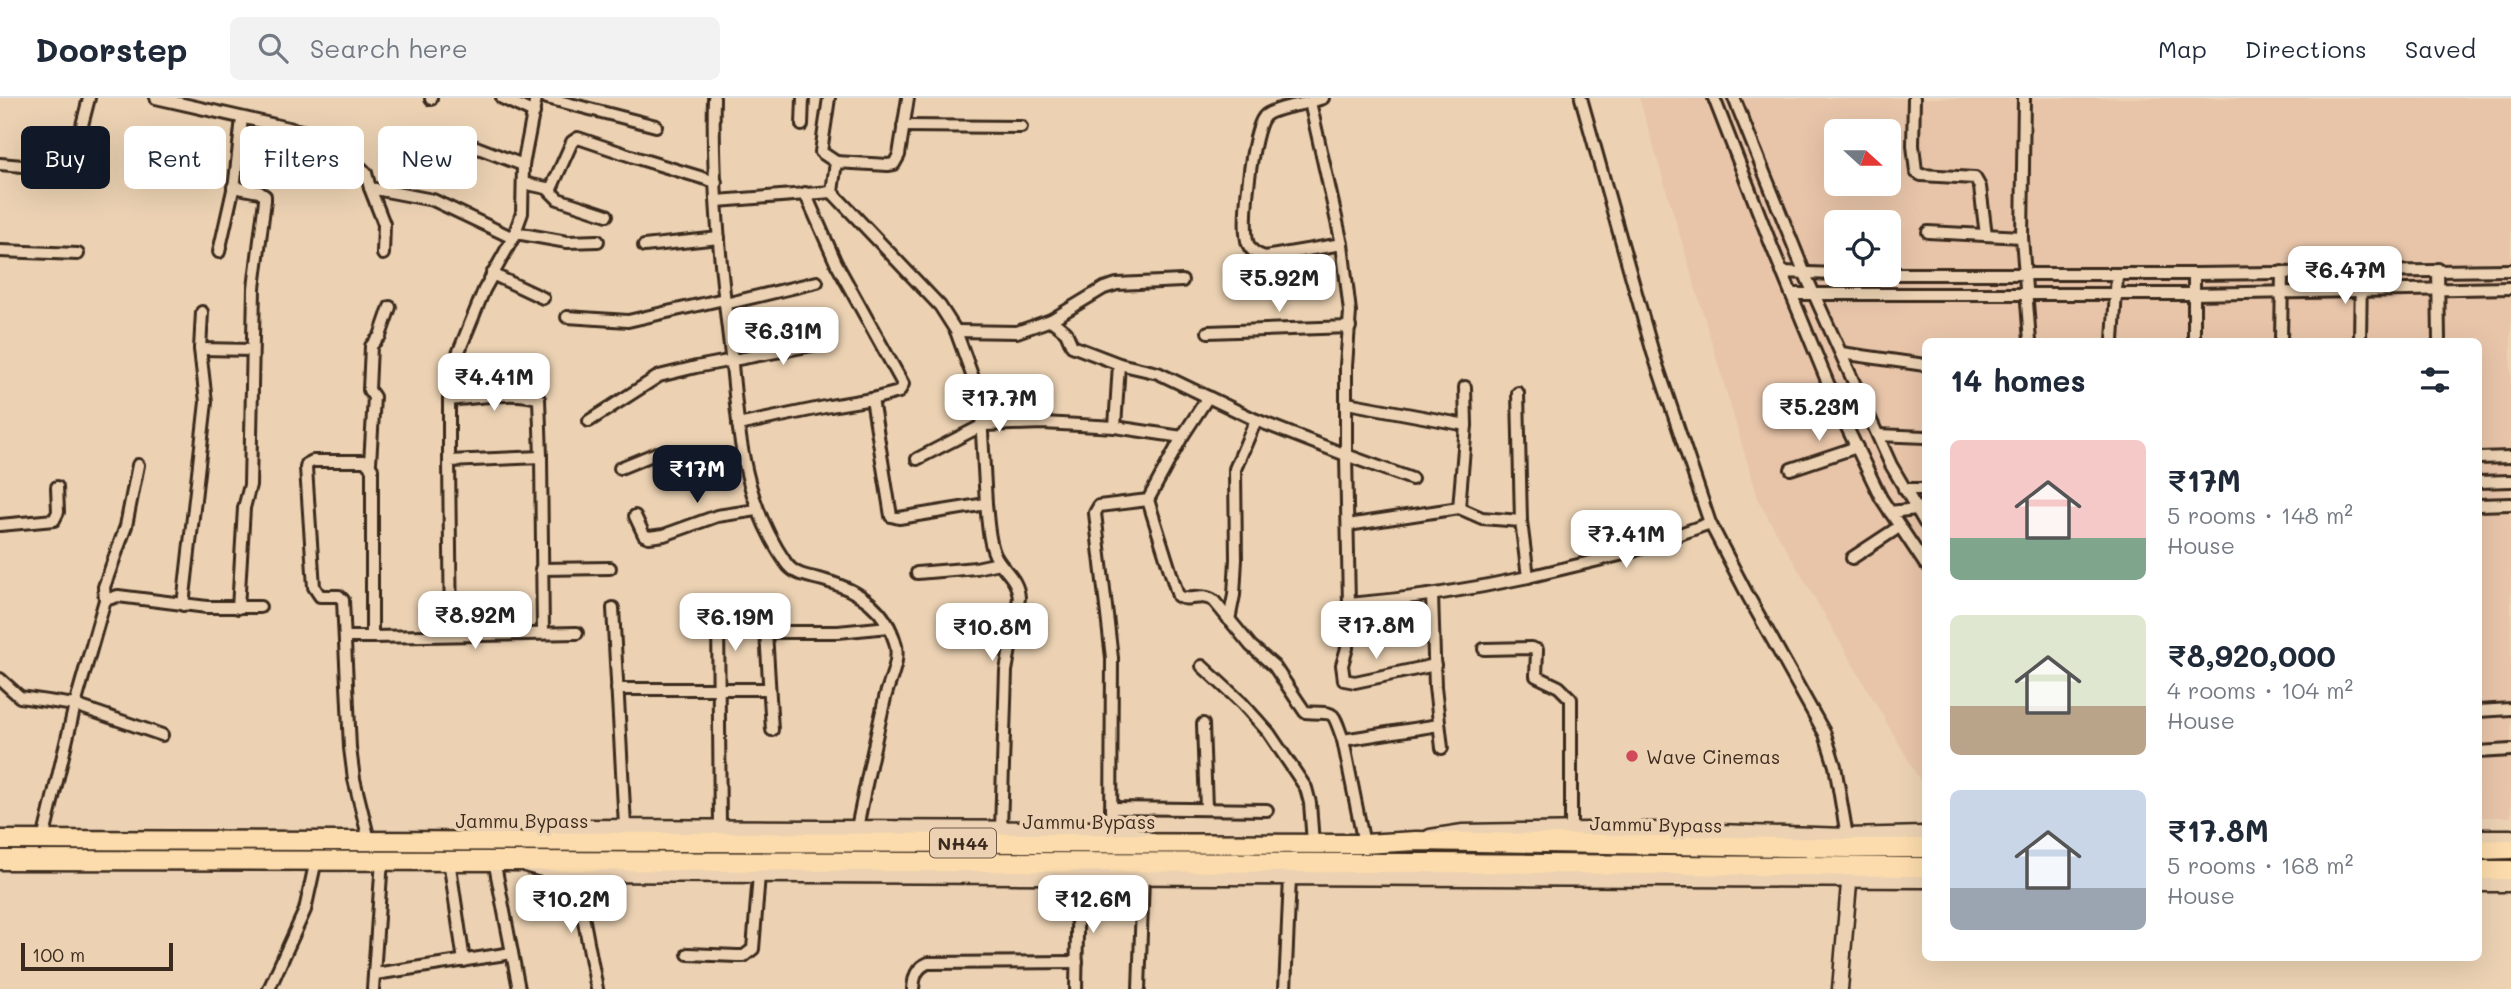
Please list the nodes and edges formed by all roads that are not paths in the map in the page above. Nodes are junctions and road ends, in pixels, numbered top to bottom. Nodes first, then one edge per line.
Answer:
1 (89, 98) edge
2 (156, 98) edge
3 (502, 98) edge
4 (537, 98) edge
5 (547, 98) edge
6 (714, 98) edge
7 (803, 98) edge
8 (829, 98) edge
9 (908, 98) edge
10 (1323, 98) edge
11 (1581, 98) edge
12 (1714, 98) edge
13 (1734, 98) edge
14 (1914, 98) edge
15 (2024, 98) edge
16 (1310, 102) junction
17 (534, 113) junction
18 (242, 117) junction
19 (802, 125) dead end
20 (82, 126) edge
21 (281, 126) edge
22 (656, 126) dead end
23 (904, 126) junction
24 (1021, 127) dead end
25 (477, 147) edge
26 (836, 162) junction
27 (0, 164) edge
28 (523, 165) junction
29 (21, 166) edge
30 (364, 171) edge
31 (716, 181) junction
32 (523, 183) junction
33 (233, 187) junction
34 (370, 188) junction
35 (549, 190) junction
36 (832, 192) junction
37 (805, 193) junction
38 (717, 201) junction
39 (607, 215) dead end
40 (1928, 232) dead end
41 (1986, 235) junction
42 (514, 236) junction
43 (2022, 237) junction
44 (719, 238) junction
45 (598, 241) dead end
46 (1342, 244) junction
47 (644, 246) dead end
48 (0, 251) edge
49 (219, 251) dead end
50 (78, 254) dead end
51 (383, 254) dead end
52 (2438, 269) junction
53 (2511, 270) edge
54 (1782, 272) junction
55 (2282, 272) junction
56 (2361, 272) junction
57 (492, 274) junction
58 (1805, 274) junction
59 (1824, 274) edge
60 (2117, 274) junction
61 (2194, 274) junction
62 (1901, 275) edge
63 (2026, 276) junction
64 (1182, 281) dead end
65 (817, 282) dead end
66 (2511, 288) edge
67 (2361, 290) junction
68 (2438, 291) junction
69 (2282, 292) junction
70 (1791, 294) junction
71 (2194, 294) junction
72 (1815, 295) junction
73 (2026, 295) junction
74 (2117, 295) junction
75 (543, 298) dead end
76 (724, 302) junction
77 (390, 307) dead end
78 (202, 312) dead end
79 (567, 317) dead end
80 (1051, 320) junction
81 (1350, 327) junction
82 (956, 331) junction
83 (1208, 332) dead end
84 (2030, 338) edge
85 (2113, 338) edge
86 (2194, 338) edge
87 (2281, 338) edge
88 (2360, 338) edge
89 (2439, 338) edge
90 (829, 342) dead end
91 (200, 349) junction
92 (253, 350) junction
93 (1841, 353) junction
94 (732, 361) junction
95 (1119, 364) junction
96 (1922, 365) edge
97 (1465, 387) dead end
98 (1830, 387) junction
99 (1518, 393) dead end
100 (1208, 397) junction
101 (872, 399) junction
102 (449, 400) junction
103 (1347, 402) junction
104 (1776, 411) dead end
105 (1256, 420) junction
106 (589, 421) dead end
107 (738, 425) junction
108 (983, 425) junction
109 (1466, 425) junction
110 (1115, 426) junction
111 (1878, 435) junction
112 (1182, 437) junction
113 (1922, 437) edge
114 (1857, 447) junction
115 (1346, 455) junction
116 (541, 457) junction
117 (2511, 457) edge
118 (2482, 458) edge
119 (743, 459) junction
120 (917, 460) dead end
121 (449, 461) junction
122 (370, 463) junction
123 (138, 465) dead end
124 (620, 468) dead end
125 (1791, 469) dead end
126 (1412, 479) dead end
127 (2511, 481) edge
128 (2482, 482) edge
129 (57, 487) dead end
130 (1904, 489) junction
131 (1922, 489) edge
132 (1148, 500) junction
133 (986, 504) junction
134 (2511, 504) edge
135 (2482, 505) edge
136 (1460, 508) junction
137 (1920, 508) edge
138 (757, 510) junction
139 (1890, 512) junction
140 (635, 516) dead end
141 (1521, 521) junction
142 (1710, 523) junction
143 (1348, 525) junction
144 (0, 526) edge
145 (1899, 527) junction
146 (1852, 558) dead end
147 (1922, 560) edge
148 (999, 563) junction
149 (610, 568) dead end
150 (541, 569) junction
151 (917, 573) dead end
152 (1528, 577) junction
153 (1432, 595) junction
154 (105, 600) junction
155 (1349, 604) junction
156 (183, 605) junction
157 (260, 607) dead end
158 (238, 608) junction
159 (613, 608) dead end
160 (718, 619) dead end
161 (1230, 620) junction
162 (889, 627) junction
163 (577, 633) dead end
164 (542, 634) junction
165 (451, 635) junction
166 (345, 637) junction
167 (372, 637) junction
168 (1484, 649) dead end
169 (1434, 665) junction
170 (1202, 666) dead end
171 (0, 680) edge
172 (617, 689) junction
173 (720, 689) junction
174 (769, 689) junction
175 (75, 705) junction
176 (2511, 709) edge
177 (2482, 711) edge
178 (1203, 724) dead end
179 (1439, 725) junction
180 (772, 730) dead end
181 (162, 735) dead end
182 (1343, 740) junction
183 (1442, 748) dead end
184 (2511, 750) edge
185 (2482, 752) edge
186 (1111, 808) junction
187 (1206, 808) junction
188 (1267, 810) dead end
189 (720, 826) junction
190 (625, 827) junction
191 (857, 828) junction
192 (1001, 829) junction
193 (1572, 831) junction
194 (1922, 834) edge
195 (1111, 836) junction
196 (2482, 837) edge
197 (2511, 837) edge
198 (0, 840) edge
199 (43, 840) junction
200 (369, 840) junction
201 (521, 841) junction
202 (1416, 841) junction
203 (1848, 842) junction
204 (1313, 844) junction
205 (1364, 844) junction
206 (1922, 848) edge
207 (2511, 849) edge
208 (2482, 850) edge
209 (0, 860) edge
210 (316, 860) junction
211 (382, 860) junction
212 (449, 860) junction
213 (494, 860) junction
214 (516, 860) junction
215 (1922, 867) edge
216 (2482, 870) edge
217 (2511, 870) edge
218 (1850, 873) junction
219 (575, 874) junction
220 (759, 875) junction
221 (1078, 876) junction
222 (1143, 877) junction
223 (1290, 878) junction
224 (1922, 880) edge
225 (2482, 884) edge
226 (2511, 884) edge
227 (512, 953) junction
228 (688, 954) dead end
229 (464, 961) junction
230 (1077, 962) junction
231 (375, 974) junction
232 (269, 989) edge
233 (373, 989) edge
234 (519, 989) edge
235 (597, 989) edge
236 (913, 989) edge
237 (1076, 989) edge
238 (1139, 989) edge
239 (1285, 989) edge
240 (1840, 989) edge

1 - 20 street
2 - 18 street
3 - 17 street
4 - 17 street
5 - 22 street
6 - 31 street
7 - 19 street
8 - 26 street
9 - 23 street
10 - 16 street
11 - 142 street
12 - 54 street
13 - 58 street
14 - 41 street
15 - 43 street
16 - 46 street
16 - 46 street
17 - 28 street
18 - 21 street
18 - 33 street
23 - 24 street
23 - 26 street
25 - 28 street
26 - 36 street
27 - 29 street
28 - 32 street
30 - 34 street
31 - 35 street
31 - 38 street
32 - 35 street
32 - 42 street
33 - 49 street
33 - 92 street
34 - 42 street
34 - 51 street
35 - 39 street
36 - 37 street
36 - 82 street
37 - 38 street
37 - 101 street
38 - 44 street
40 - 41 street
41 - 43 street
42 - 45 street
42 - 57 street
43 - 63 street
44 - 47 street
44 - 76 street
46 - 81 street
48 - 50 street
52 - 53 street
52 - 56 street
52 - 68 street
54 - 58 street
54 - 70 street
55 - 56 street
55 - 61 street
55 - 69 street
56 - 67 street
57 - 75 street
57 - 102 street
58 - 59 street
58 - 72 street
60 - 61 street
60 - 63 street
60 - 74 street
61 - 71 street
62 - 63 street
63 - 73 street
64 - 80 street
65 - 76 street
66 - 68 street
67 - 68 street
67 - 69 street
67 - 88 street
68 - 89 street
69 - 71 street
69 - 87 street
70 - 72 street
70 - 98 street
71 - 74 street
71 - 86 street
72 - 73 street
72 - 93 street
73 - 74 street
73 - 84 street
74 - 85 street
76 - 79 street
76 - 94 street
77 - 122 street
78 - 91 street
80 - 82 street
80 - 95 street
81 - 83 street
81 - 103 street
82 - 108 street
90 - 94 street
91 - 92 street
91 - 156 street
92 - 158 street
93 - 96 street
93 - 111 street
94 - 106 street
94 - 107 street
95 - 100 street
95 - 110 street
97 - 109 street
98 - 104 street
98 - 114 street
99 - 141 street
100 - 105 street
100 - 112 street
101 - 107 street
101 - 133 street
102 - 116 street
102 - 121 street
103 - 109 street
103 - 115 street
105 - 115 street
105 - 161 street
107 - 119 street
108 - 110 street
108 - 120 street
108 - 133 street
109 - 136 street
110 - 112 street
111 - 113 street
111 - 130 street
112 - 132 street
114 - 125 street
114 - 139 street
115 - 126 street
115 - 143 street
116 - 121 street
116 - 150 street
117 - 118 street
119 - 124 street
119 - 138 street
121 - 165 street
122 - 166 street
122 - 167 street
123 - 154 street
127 - 128 street
129 - 144 street
130 - 131 street
130 - 137 street
132 - 161 street
132 - 186 street
133 - 148 street
134 - 135 street
136 - 141 street
136 - 143 street
137 - 139 street
138 - 140 street
138 - 162 street
139 - 145 street
141 - 152 street
142 - 152 street
142 - 203 street
143 - 155 street
145 - 146 street
145 - 147 street
148 - 151 street
148 - 192 street
149 - 150 street
150 - 164 street
152 - 153 street
153 - 155 street
153 - 169 street
154 - 156 street
154 - 175 street
155 - 169 street
156 - 158 street
157 - 158 street
159 - 172 street
160 - 173 street
161 - 182 street
162 - 174 street
162 - 191 street
163 - 164 street
164 - 165 street
165 - 167 street
166 - 167 street
166 - 200 street
168 - 193 street
169 - 179 street
170 - 204 street
171 - 175 street
172 - 173 street
172 - 190 street
173 - 174 street
173 - 189 street
174 - 180 street
175 - 181 street
175 - 199 street
176 - 177 street
178 - 187 street
179 - 182 street
179 - 183 street
182 - 205 street
184 - 185 street
186 - 187 street
186 - 195 street
187 - 188 street
189 - 190 street
189 - 191 street
190 - 201 street
191 - 192 street
192 - 195 street
193 - 202 street
193 - 203 street
194 - 203 street
195 - 201 highway, Jammu Bypass / NH44
195 - 204 highway, Jammu Bypass / NH44
196 - 197 street
198 - 199 highway, Jammu Bypass / NH44
199 - 200 highway, Jammu Bypass / NH44
200 - 201 highway, Jammu Bypass / NH44
202 - 203 highway, Jammu Bypass / NH44
202 - 205 highway, Jammu Bypass / NH44
203 - 206 highway, Jammu Bypass / NH44
203 - 218 street
204 - 205 highway, Jammu Bypass / NH44
207 - 208 highway
209 - 210 highway, Jammu Bypass / NH44
210 - 211 highway, Jammu Bypass / NH44
210 - 232 street
211 - 212 highway, Jammu Bypass / NH44
211 - 231 street
212 - 213 highway, Jammu Bypass / NH44
212 - 229 street
213 - 214 highway, Jammu Bypass / NH44
213 - 227 street
214 - 218 highway, Jammu Bypass / NH44
214 - 219 street
215 - 218 highway, Jammu Bypass / NH44
216 - 217 highway
218 - 223 street
218 - 224 street
218 - 240 street
219 - 220 street
219 - 235 street
220 - 221 street
220 - 228 street
221 - 222 street
221 - 230 street
222 - 223 street
222 - 238 street
223 - 239 street
225 - 226 street
227 - 229 street
227 - 234 street
229 - 231 street
230 - 236 street
230 - 237 street
231 - 233 street

